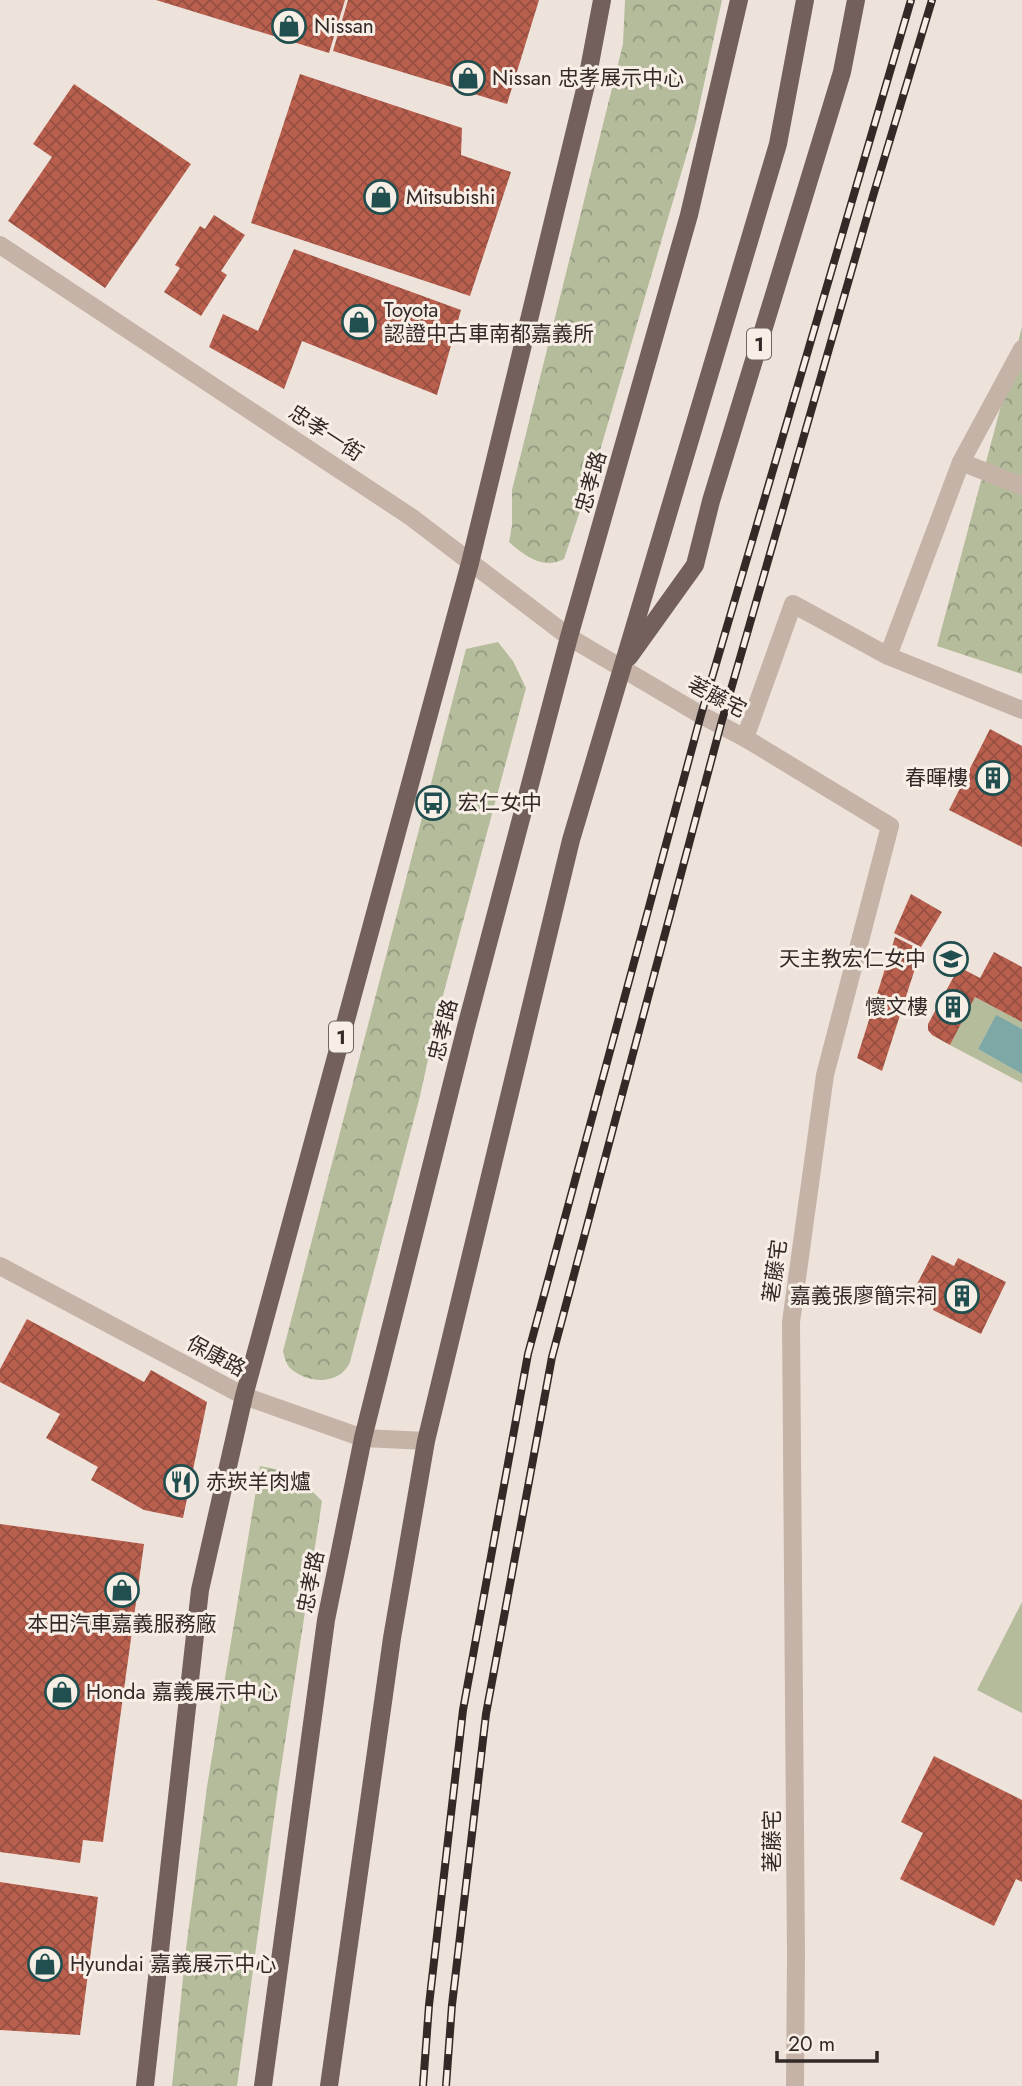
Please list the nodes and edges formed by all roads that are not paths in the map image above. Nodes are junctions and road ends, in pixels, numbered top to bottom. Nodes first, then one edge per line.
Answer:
1 (602, 0) edge
2 (739, 0) edge
3 (805, 0) edge
4 (856, 0) edge
5 (0, 245) edge
6 (1022, 349) edge
7 (961, 462) junction
8 (1022, 486) edge
9 (470, 563) junction
10 (569, 637) junction
11 (888, 656) junction
12 (621, 668) junction
13 (1022, 710) edge
14 (745, 737) junction
15 (0, 1266) edge
16 (244, 1396) junction
17 (363, 1438) junction
18 (426, 1441) junction
19 (145, 2086) edge
20 (263, 2086) edge
21 (329, 2086) edge
22 (795, 2086) edge

1 - 9 main road, 1
2 - 10 main road, 忠孝路
3 - 12 main road, 1
4 - 12 main road, 1
5 - 9 street, 忠孝一街
6 - 7 street
7 - 8 street
7 - 11 street
9 - 10 street, 忠孝一街
9 - 16 main road, 1
10 - 12 street, 忠孝一街
10 - 17 main road, 忠孝路
11 - 13 street
11 - 14 street
12 - 14 street, 荖藤宅
12 - 18 main road, 1
14 - 22 street, 荖藤宅
15 - 16 street, 保康路
16 - 17 street, 保康路
16 - 19 main road, 1
17 - 18 street, 保康路
17 - 20 main road, 忠孝路
18 - 21 main road, 1

